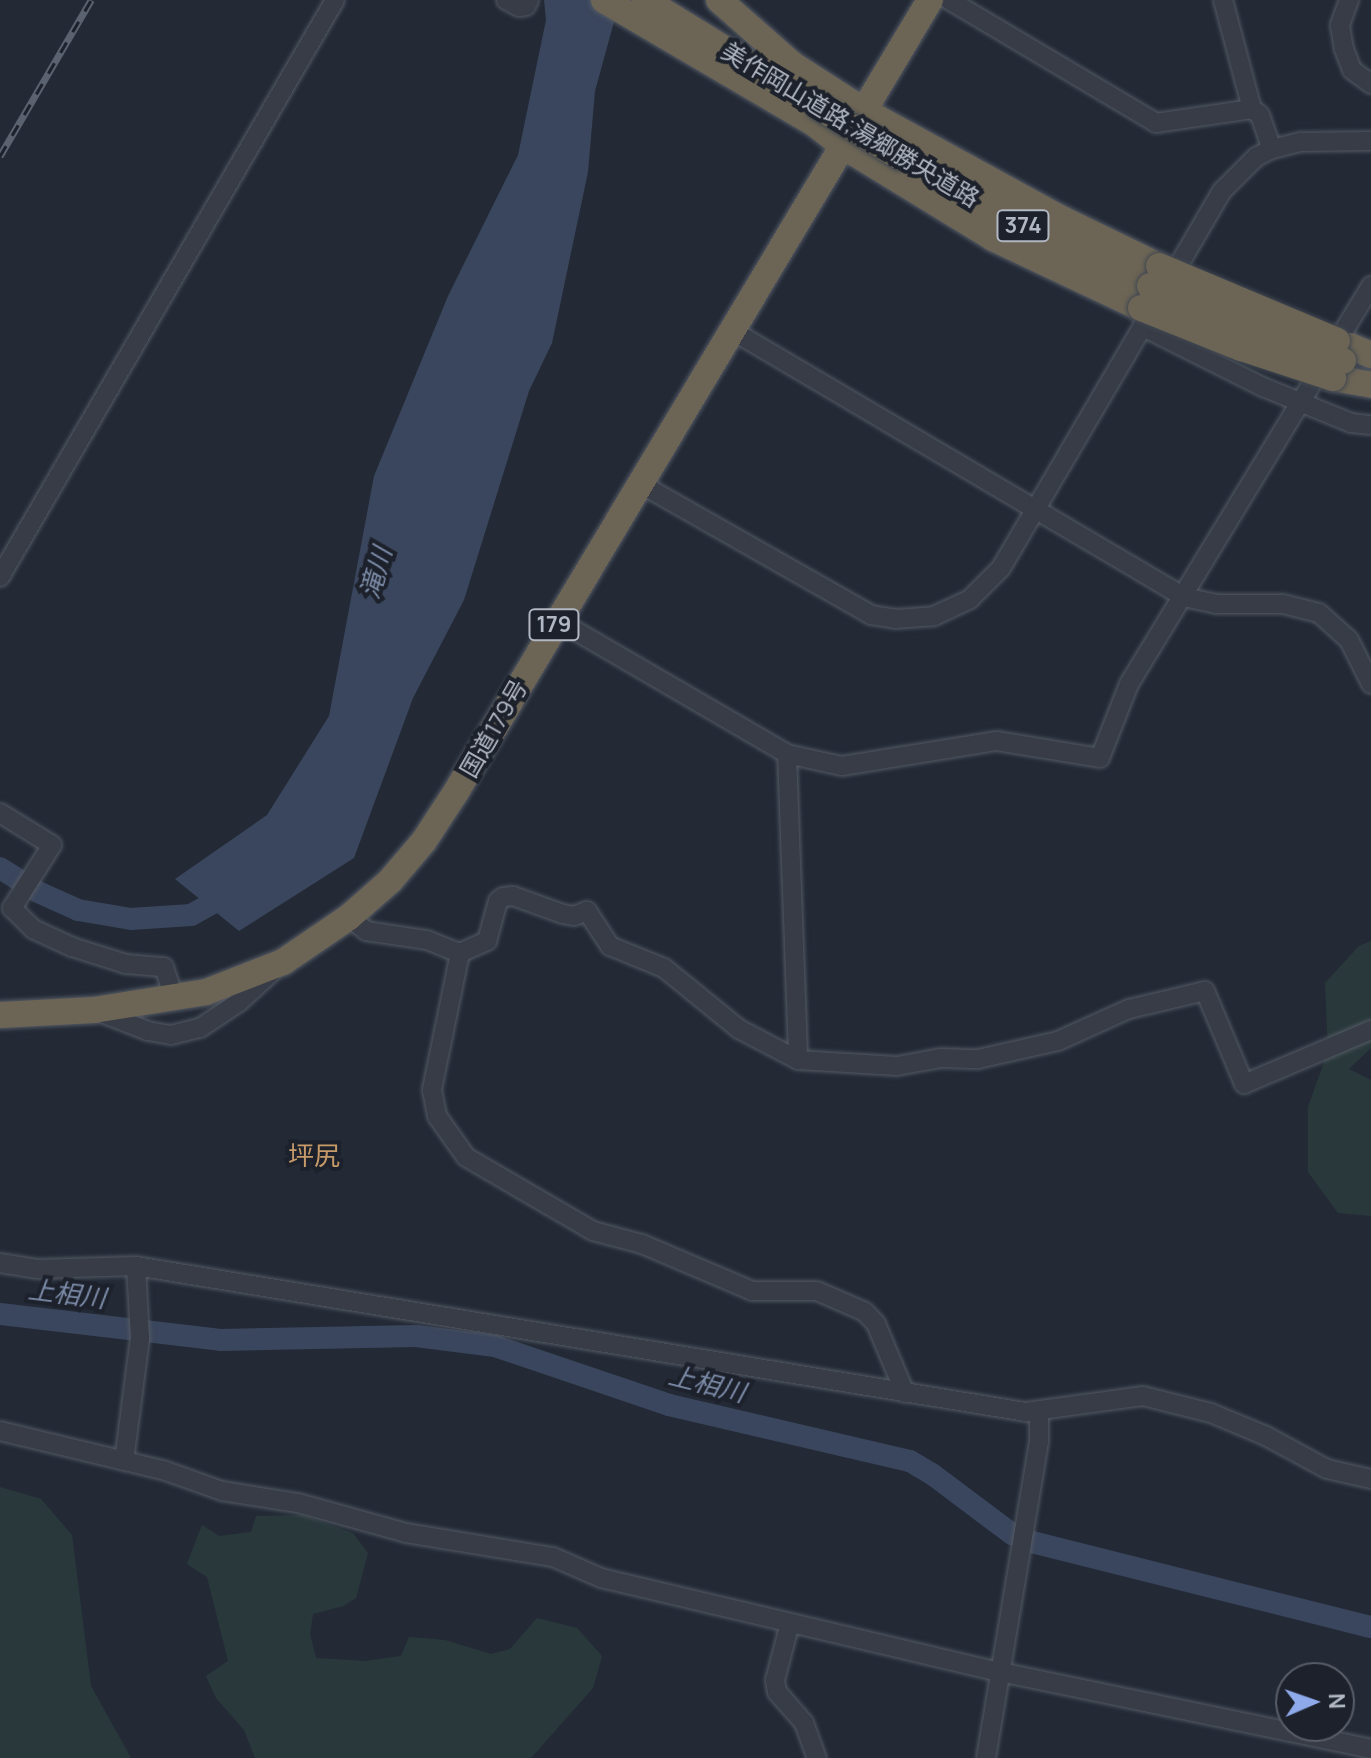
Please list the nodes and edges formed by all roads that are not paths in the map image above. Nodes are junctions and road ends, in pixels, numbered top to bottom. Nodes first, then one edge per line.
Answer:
1 (335, 0) edge
2 (506, 0) edge
3 (529, 0) edge
4 (604, 0) edge
5 (719, 0) edge
6 (930, 0) edge
7 (949, 0) edge
8 (1223, 0) edge
9 (1349, 0) edge
10 (642, 12) edge
11 (1371, 84) edge
12 (1252, 109) junction
13 (866, 112) junction
14 (1371, 141) edge
15 (843, 146) junction
16 (1272, 149) junction
17 (1371, 286) edge
18 (1155, 290) junction
19 (733, 331) junction
20 (1348, 354) edge
21 (1371, 370) edge
22 (1371, 385) edge
23 (1300, 403) junction
24 (1371, 425) edge
25 (639, 483) junction
26 (1037, 509) junction
27 (0, 577) edge
28 (1184, 597) junction
29 (557, 620) junction
30 (1371, 684) edge
31 (787, 754) junction
32 (0, 813) edge
33 (349, 917) junction
34 (460, 953) junction
35 (283, 962) junction
36 (174, 997) junction
37 (94, 1010) junction
38 (0, 1015) edge
39 (1371, 1030) edge
40 (798, 1060) junction
41 (0, 1263) edge
42 (136, 1266) junction
43 (905, 1393) junction
44 (1039, 1412) junction
45 (0, 1431) edge
46 (124, 1461) junction
47 (1371, 1479) edge
48 (790, 1623) junction
49 (1000, 1672) junction
50 (1371, 1749) edge
51 (817, 1758) edge
52 (986, 1758) edge

1 - 27 street
2 - 3 street
4 - 10 highway
5 - 13 highway
6 - 13 highway, 国道179号 / 179
7 - 12 street
8 - 12 street
9 - 11 street
10 - 15 highway
10 - 18 highway, 美作岡山道路;湯郷勝央道路 / 374, bridge
12 - 16 street
13 - 15 highway, 国道179号 / 179
13 - 18 highway
14 - 16 street
15 - 18 highway
15 - 19 highway, 国道179号 / 179
16 - 18 street
17 - 20 street
18 - 20 highway, 美作岡山道路;湯郷勝央道路 / 374, bridge
18 - 20 street
18 - 23 street
18 - 26 street
19 - 25 highway, 国道179号 / 179
19 - 26 street
20 - 21 highway, 美作岡山道路;湯郷勝央道路 / 374
20 - 22 highway
20 - 23 street
23 - 24 street
23 - 28 street
25 - 26 street
25 - 29 highway, 国道179号 / 179
26 - 28 street
28 - 30 street
28 - 31 street
29 - 31 street
29 - 33 highway, 国道179号 / 179
31 - 40 street
32 - 36 street
33 - 34 street
33 - 35 highway, 国道179号 / 179
34 - 40 street
34 - 43 street
35 - 36 highway, 国道179号 / 179
35 - 37 street
36 - 37 highway, 国道179号 / 179
37 - 38 highway, 国道179号 / 179
39 - 40 street
41 - 42 street
42 - 43 street
42 - 46 street
43 - 44 street
44 - 47 street
44 - 49 street
45 - 46 street
46 - 48 street
48 - 49 street
48 - 51 street
49 - 50 street
49 - 52 street

